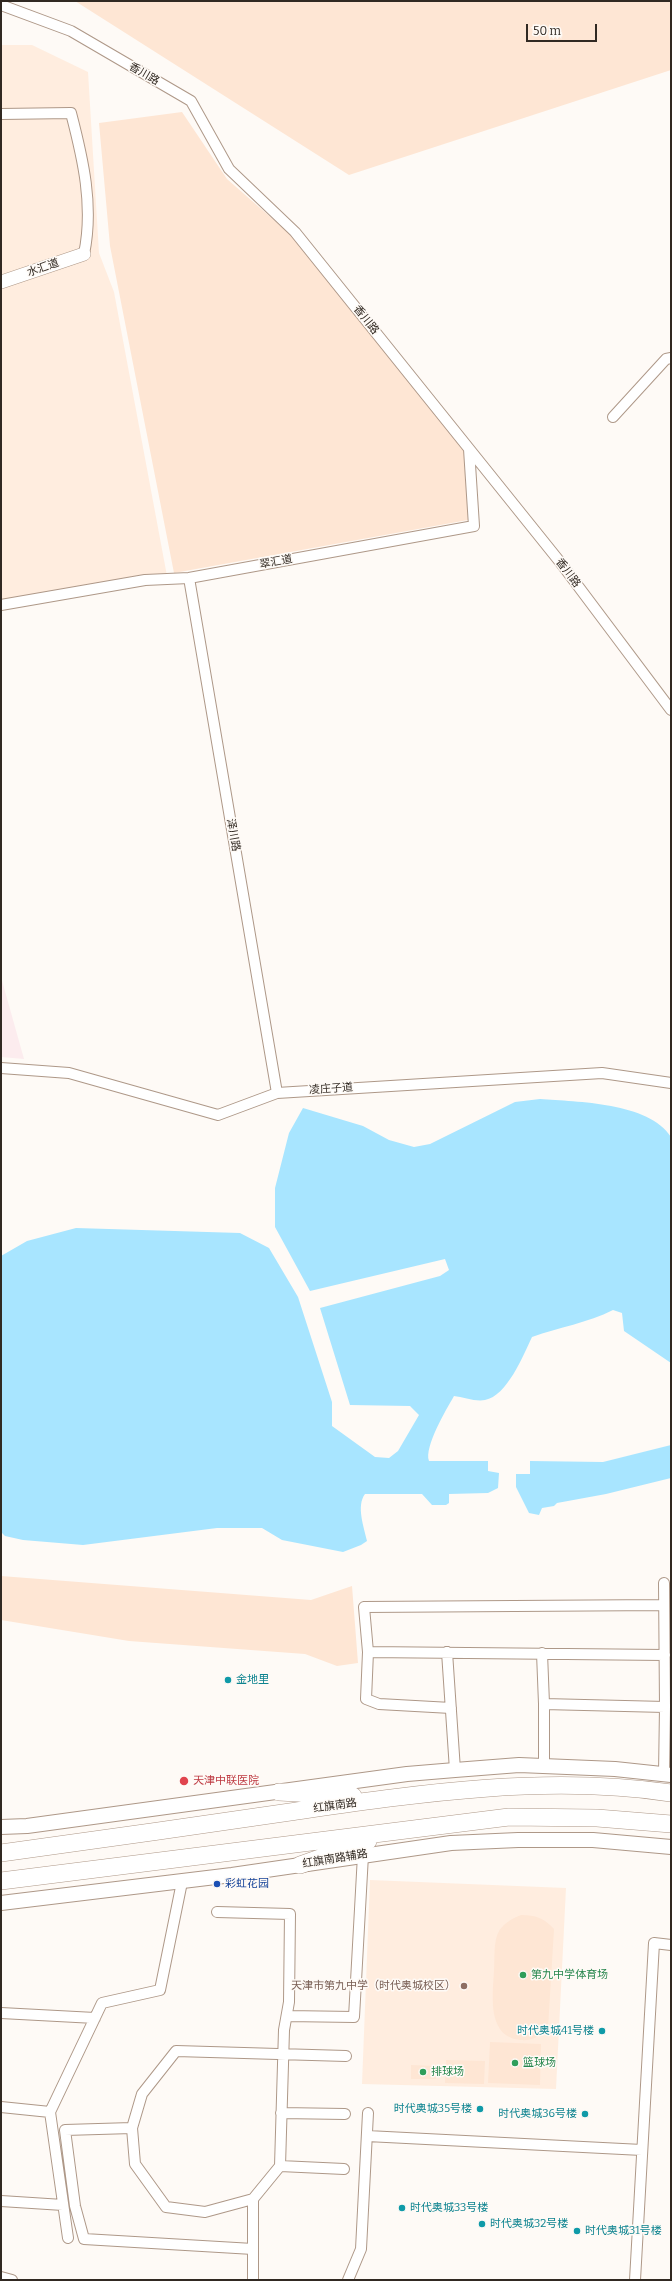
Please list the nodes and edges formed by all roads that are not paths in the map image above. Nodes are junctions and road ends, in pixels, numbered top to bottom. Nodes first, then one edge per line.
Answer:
1 (1, 5) edge
2 (1, 114) edge
3 (84, 254) joint
4 (1, 282) edge
5 (671, 358) edge
6 (613, 417) dead end
7 (469, 449) junction
8 (190, 578) junction
9 (1, 605) edge
10 (671, 710) edge
11 (1, 1068) edge
12 (671, 1083) edge
13 (277, 1093) junction
14 (664, 1583) dead end
15 (664, 1605) junction
16 (368, 1652) junction
17 (447, 1652) junction
18 (542, 1653) junction
19 (665, 1655) junction
20 (544, 1704) junction
21 (665, 1706) junction
22 (451, 1708) junction
23 (544, 1766) junction
24 (455, 1770) junction
25 (667, 1775) edge
26 (278, 1792) junction
27 (671, 1793) edge
28 (397, 1798) junction
29 (671, 1824) edge
30 (1, 1827) edge
31 (397, 1831) junction
32 (671, 1847) edge
33 (1, 1853) edge
34 (363, 1855) junction
35 (300, 1865) junction
36 (1, 1881) edge
37 (182, 1882) junction
38 (1, 1903) edge
39 (216, 1912) dead end
40 (671, 1944) edge
41 (1, 2013) edge
42 (287, 2016) junction
43 (95, 2018) junction
44 (283, 2055) junction
45 (346, 2056) dead end
46 (1, 2107) edge
47 (50, 2112) junction
48 (282, 2113) junction
49 (368, 2113) dead end
50 (345, 2114) dead end
51 (132, 2128) junction
52 (367, 2136) junction
53 (642, 2150) junction
54 (280, 2166) junction
55 (344, 2169) dead end
56 (253, 2198) junction
57 (1, 2201) edge
58 (63, 2205) junction
59 (68, 2238) dead end
60 (253, 2249) junction
61 (1, 2277) edge
62 (12, 2280) edge
63 (253, 2280) edge
64 (348, 2280) edge
65 (635, 2280) edge

1 - 7 street, 香川路
2 - 3 street
3 - 4 street, 水汇道
5 - 6 street
7 - 8 street, 翠汇道
7 - 10 street, 香川路
8 - 9 street, 翠汇道
8 - 13 street, 泽川路
11 - 13 street, 凌庄子道
12 - 13 street, 凌庄子道
14 - 15 street
15 - 16 street
15 - 19 street
16 - 17 street
16 - 22 street
17 - 18 street
17 - 22 street
18 - 19 street
18 - 20 street
19 - 21 street
20 - 21 street
20 - 23 street
21 - 25 street
22 - 24 street
23 - 24 main road
23 - 25 main road
24 - 26 main road
26 - 28 highway
26 - 30 main road
27 - 28 highway, 红旗南路
28 - 33 highway, 红旗南路
29 - 31 highway
31 - 35 highway
31 - 36 highway
32 - 34 main road, 红旗南路辅路
34 - 35 main road, 红旗南路辅路
34 - 42 street
35 - 37 main road, 红旗南路辅路
37 - 38 main road, 红旗南路辅路
37 - 43 street
39 - 42 street
40 - 53 street
41 - 43 street
42 - 44 street
43 - 47 street
44 - 45 street
44 - 48 street
44 - 51 street
46 - 47 street
47 - 58 street
48 - 50 street
48 - 54 street
49 - 52 street
51 - 56 street
51 - 60 street
52 - 53 street
52 - 64 street
53 - 65 street
54 - 55 street
54 - 56 street
56 - 60 street
57 - 58 street
58 - 59 street
60 - 63 street
61 - 62 street

